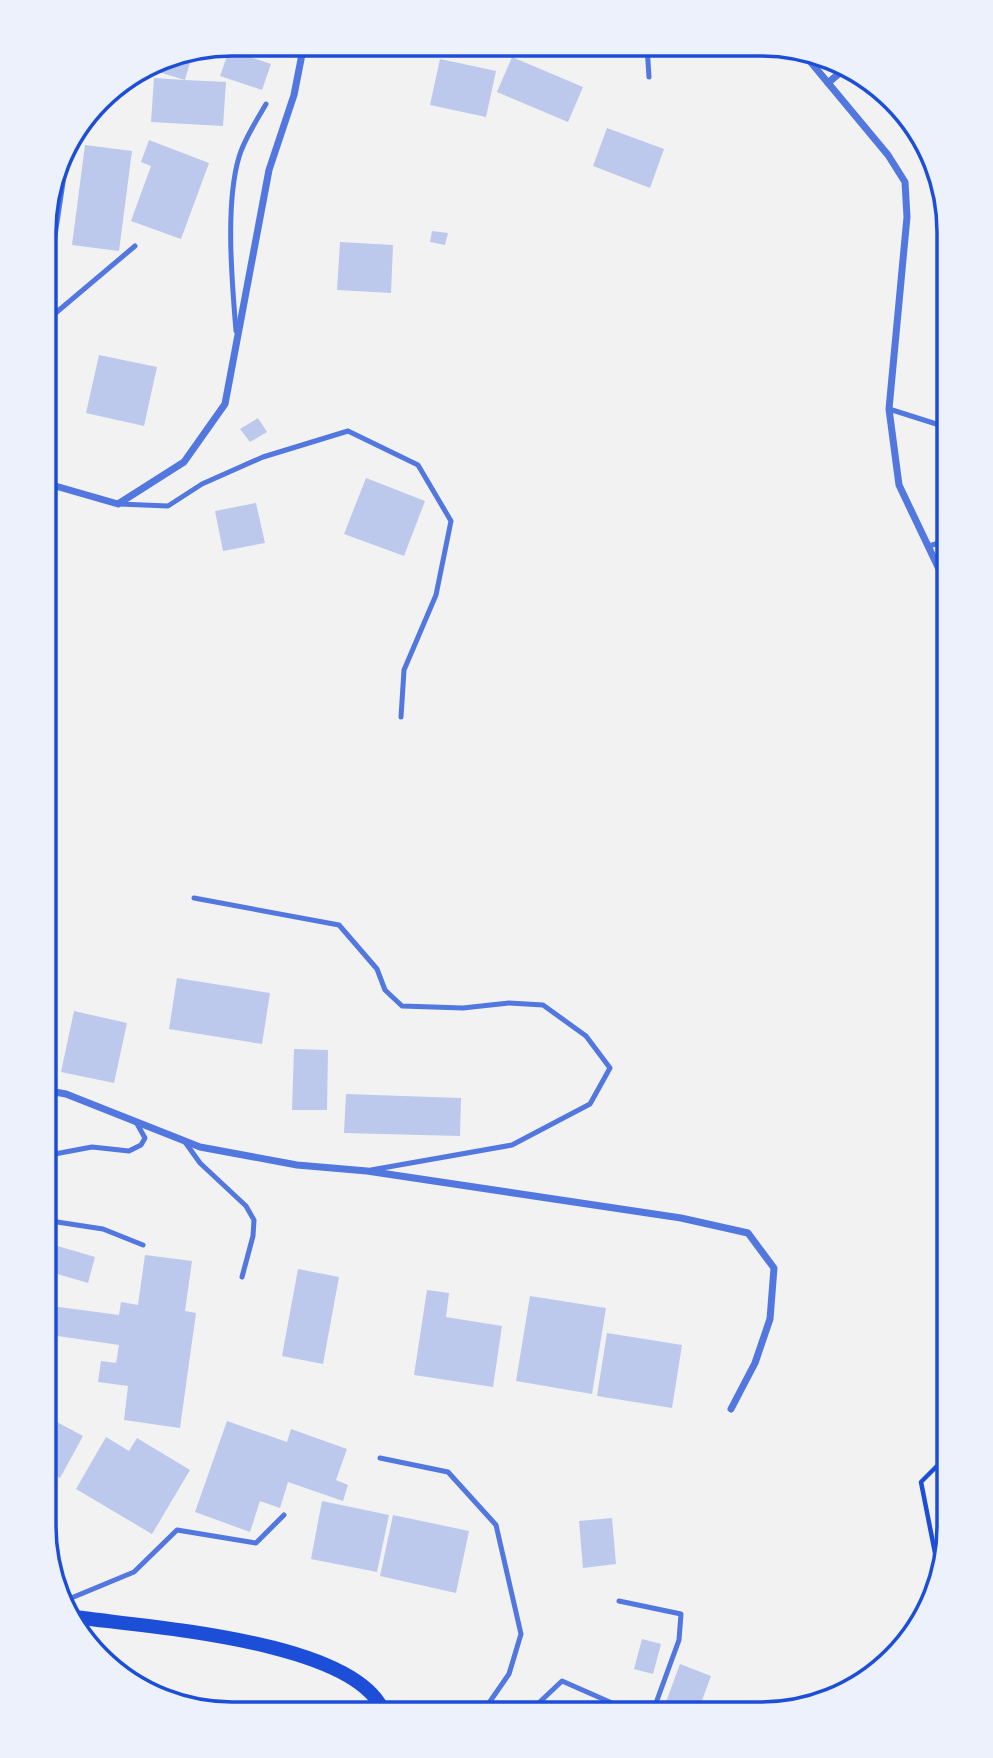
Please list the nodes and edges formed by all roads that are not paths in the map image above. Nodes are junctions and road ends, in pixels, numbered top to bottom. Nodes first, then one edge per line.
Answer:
1 (302, 56) edge
2 (648, 56) edge
3 (812, 64) edge
4 (839, 74) edge
5 (649, 76) dead end
6 (828, 83) junction
7 (266, 103) dead end
8 (135, 246) dead end
9 (56, 313) edge
10 (237, 338) junction
11 (889, 409) junction
12 (937, 424) edge
13 (56, 486) edge
14 (118, 504) junction
15 (937, 544) edge
16 (929, 546) junction
17 (937, 564) edge
18 (401, 717) dead end
19 (194, 898) dead end
20 (56, 1092) edge
21 (136, 1122) junction
22 (185, 1142) junction
23 (56, 1154) edge
24 (368, 1171) junction
25 (56, 1222) edge
26 (143, 1245) dead end
27 (242, 1277) dead end
28 (731, 1409) dead end
29 (380, 1458) dead end
30 (284, 1516) dead end
31 (72, 1598) edge
32 (619, 1601) dead end
33 (82, 1617) edge
34 (378, 1702) edge
35 (490, 1702) edge
36 (540, 1702) edge
37 (611, 1702) edge
38 (656, 1702) edge

1 - 10 street
2 - 5 lane
3 - 6 street
4 - 6 street
6 - 11 street
7 - 10 lane
8 - 9 lane
10 - 14 street
11 - 12 lane
11 - 16 street
13 - 14 street
14 - 18 lane
15 - 16 lane
16 - 17 street
19 - 24 lane
20 - 21 street
21 - 22 street
21 - 23 lane
22 - 24 street
22 - 27 lane
24 - 28 street
25 - 26 lane
29 - 35 lane
30 - 31 lane
32 - 38 lane
33 - 34 main road
36 - 37 lane

